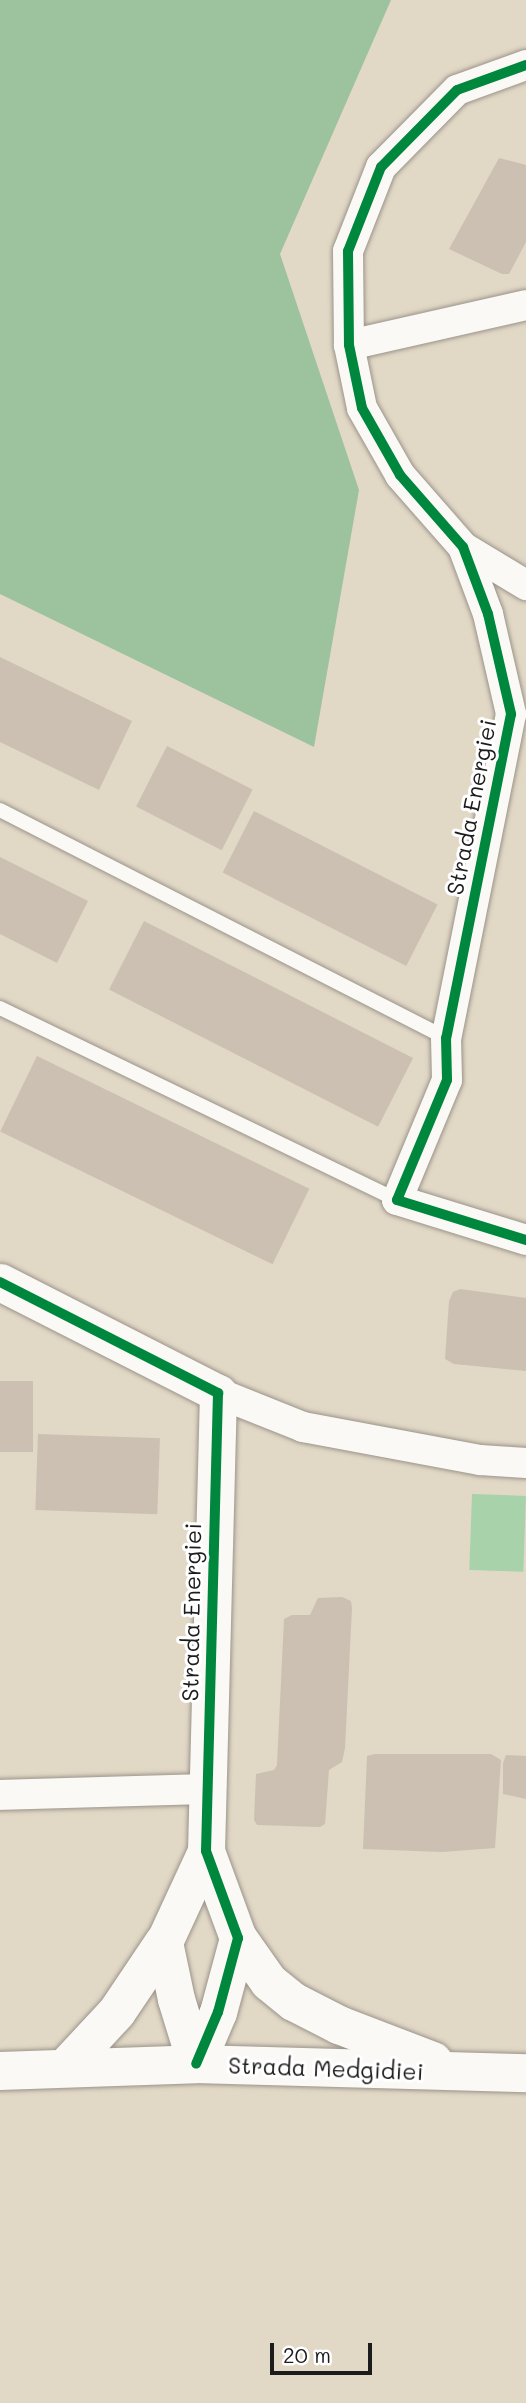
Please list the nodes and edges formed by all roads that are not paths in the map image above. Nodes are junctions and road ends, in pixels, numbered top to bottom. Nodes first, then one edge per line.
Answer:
1 (526, 65) edge
2 (526, 305) edge
3 (349, 345) junction
4 (463, 547) junction
5 (526, 585) edge
6 (0, 810) edge
7 (0, 1008) edge
8 (446, 1038) junction
9 (397, 1199) junction
10 (526, 1240) edge
11 (0, 1282) edge
12 (218, 1393) junction
13 (526, 1463) edge
14 (208, 1789) junction
15 (0, 1795) edge
16 (206, 1851) junction
17 (238, 1938) junction
18 (164, 1942) junction
19 (197, 2064) junction
20 (65, 2068) junction
21 (0, 2071) edge
22 (468, 2073) junction
23 (526, 2073) edge

1 - 3 street, Strada Energiei
2 - 3 street
3 - 4 street, Strada Energiei
4 - 5 street
4 - 8 street, Strada Energiei
6 - 8 lane
7 - 9 lane
8 - 9 street, Strada Energiei
9 - 10 street
11 - 12 street
12 - 13 street
12 - 14 street, Strada Energiei
14 - 15 street
14 - 16 street, Strada Energiei
16 - 17 street, Strada Energiei
16 - 18 street, Strada Energiei
17 - 19 street
17 - 22 main road
18 - 19 street
18 - 20 main road
19 - 20 main road, Strada Medgidiei
19 - 22 main road, Strada Medgidiei
20 - 21 main road, Strada Medgidiei
22 - 23 main road, Strada Medgidiei

